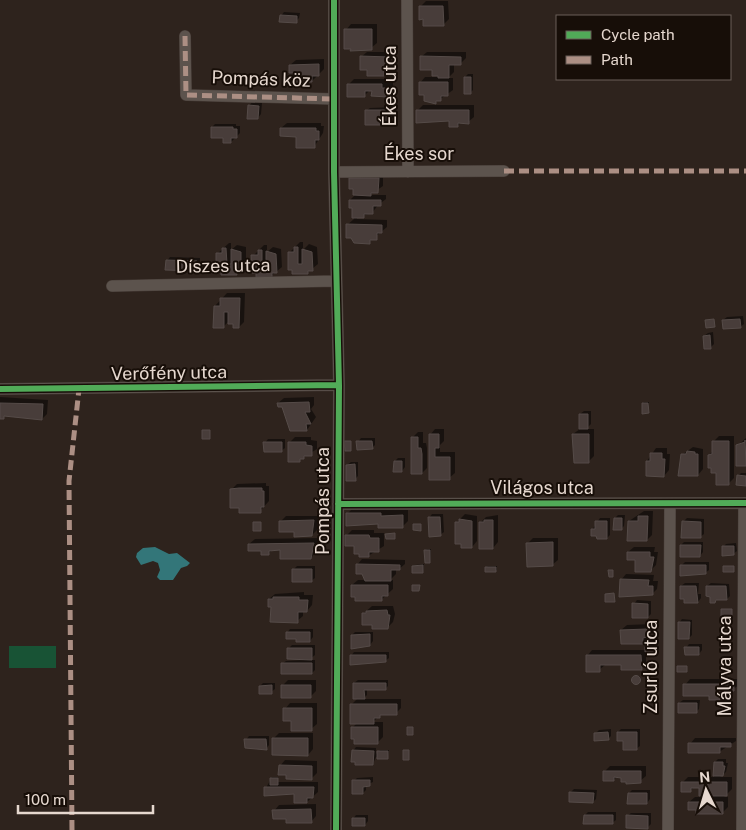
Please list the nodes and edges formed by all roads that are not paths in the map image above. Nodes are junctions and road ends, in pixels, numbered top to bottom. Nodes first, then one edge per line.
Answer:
1 (334, 0) edge
2 (407, 0) edge
3 (185, 36) dead end
4 (334, 99) junction
5 (334, 172) junction
6 (408, 172) junction
7 (504, 172) dead end
8 (336, 281) junction
9 (112, 286) dead end
10 (339, 385) junction
11 (0, 389) edge
12 (745, 503) edge
13 (338, 504) junction
14 (670, 504) junction
15 (336, 830) edge
16 (668, 830) edge
17 (742, 830) edge

1 - 4 street, Pompás utca
2 - 6 street, Ékes utca
3 - 4 street, Pompás köz
4 - 5 street, Pompás utca
5 - 6 street, Ékes sor
5 - 8 street, Pompás utca
6 - 7 street, Ékes sor
8 - 9 street, Díszes utca
8 - 10 street, Pompás utca
10 - 11 street, Verőfény utca
10 - 13 street, Pompás utca
12 - 14 street, Világos utca
12 - 17 street, Mályva utca
13 - 14 street, Világos utca
13 - 15 street, Pompás utca
14 - 16 street, Zsurló utca

